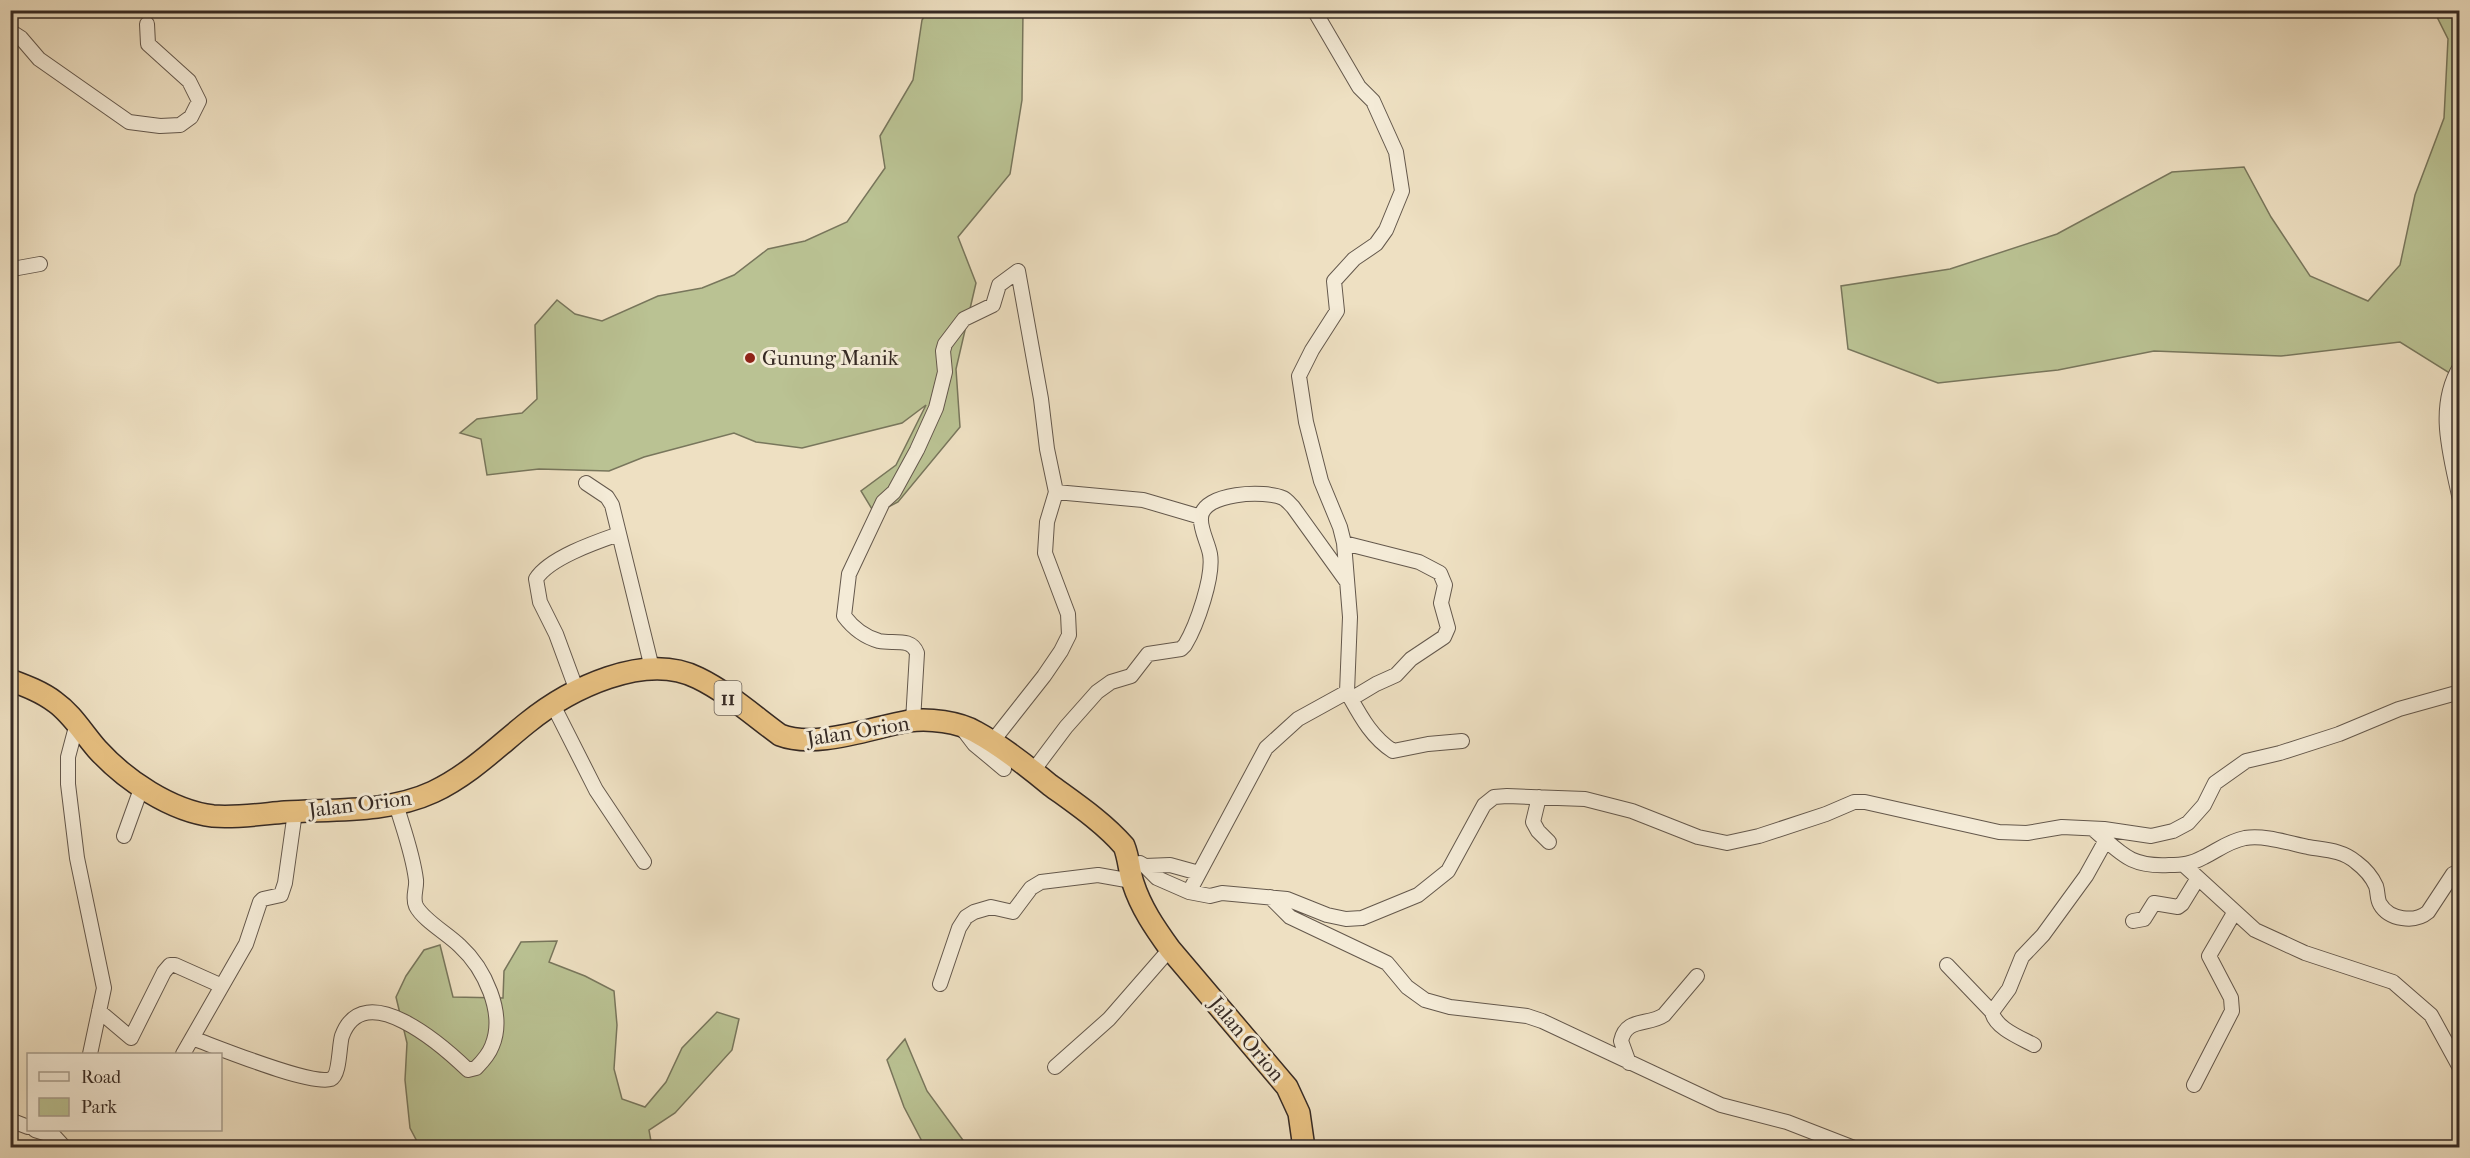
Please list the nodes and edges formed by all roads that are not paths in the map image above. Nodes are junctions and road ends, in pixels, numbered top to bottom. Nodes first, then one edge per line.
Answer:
1 (1314, 10) edge
2 (147, 24) dead end
3 (10, 31) edge
4 (40, 264) dead end
5 (10, 266) edge
6 (2460, 367) edge
7 (586, 483) dead end
8 (1056, 492) junction
9 (2460, 500) edge
10 (1201, 517) junction
11 (619, 534) junction
12 (1344, 543) junction
13 (1348, 583) junction
14 (652, 668) junction
15 (10, 680) edge
16 (577, 691) junction
17 (2460, 692) edge
18 (1348, 696) junction
19 (553, 705) junction
20 (913, 721) junction
21 (77, 723) junction
22 (960, 726) junction
23 (1462, 741) dead end
24 (992, 742) junction
25 (1004, 769) dead end
26 (1033, 771) junction
27 (142, 786) junction
28 (1539, 797) junction
29 (396, 804) junction
30 (295, 812) junction
31 (2094, 830) junction
32 (124, 836) dead end
33 (2106, 840) junction
34 (1549, 842) dead end
35 (644, 862) dead end
36 (2185, 866) junction
37 (2460, 871) edge
38 (1138, 873) junction
39 (1199, 873) junction
40 (2198, 878) junction
41 (1190, 892) junction
42 (1270, 897) junction
43 (2234, 913) junction
44 (2133, 921) dead end
45 (1170, 949) junction
46 (1947, 965) dead end
47 (1697, 976) dead end
48 (940, 984) dead end
49 (222, 986) junction
50 (99, 1011) junction
51 (1992, 1012) junction
52 (192, 1038) junction
53 (2034, 1045) dead end
54 (90, 1053) edge
55 (184, 1053) edge
56 (1629, 1063) junction
57 (1055, 1067) dead end
58 (2460, 1068) edge
59 (2194, 1085) dead end
60 (10, 1120) edge
61 (27, 1127) edge
62 (54, 1133) edge
63 (65, 1148) edge
64 (1304, 1148) edge
65 (1854, 1148) edge

1 - 12 street
2 - 3 street
4 - 5 street
6 - 9 street
7 - 11 street
8 - 10 street
8 - 20 street
8 - 24 street
10 - 13 street
10 - 26 street
11 - 14 street
11 - 16 street
12 - 13 street
12 - 18 street
13 - 18 street
14 - 16 highway, Jalan Orion / 11
14 - 20 highway, Jalan Orion / 11
15 - 21 highway, Jalan Orion / 11
16 - 19 highway, Jalan Orion / 11
17 - 31 street
18 - 23 street
18 - 39 street
19 - 29 highway, Jalan Orion / 11
19 - 35 street
20 - 22 highway, Jalan Orion / 11
21 - 27 highway, Jalan Orion / 11
21 - 50 street
22 - 24 highway, Jalan Orion / 11
22 - 25 street
24 - 26 highway, Jalan Orion / 11
26 - 38 highway, Jalan Orion / 11
27 - 30 highway, Jalan Orion / 11
27 - 32 street
28 - 31 street
28 - 34 street
28 - 42 street
29 - 30 highway, Jalan Orion / 11
29 - 52 street
30 - 49 street
31 - 33 street
33 - 36 street
33 - 51 street
36 - 37 street
36 - 40 street
38 - 39 street
38 - 41 street
38 - 45 highway, Jalan Orion / 11
38 - 48 street
39 - 41 street
40 - 43 street
40 - 44 street
41 - 42 street
42 - 56 street
43 - 58 street
43 - 59 street
45 - 57 street
45 - 64 highway, Jalan Orion / 11
46 - 51 street
47 - 56 street
49 - 50 street
49 - 52 street
50 - 54 street
51 - 53 street
52 - 55 street
56 - 65 street
60 - 61 street
62 - 63 street

